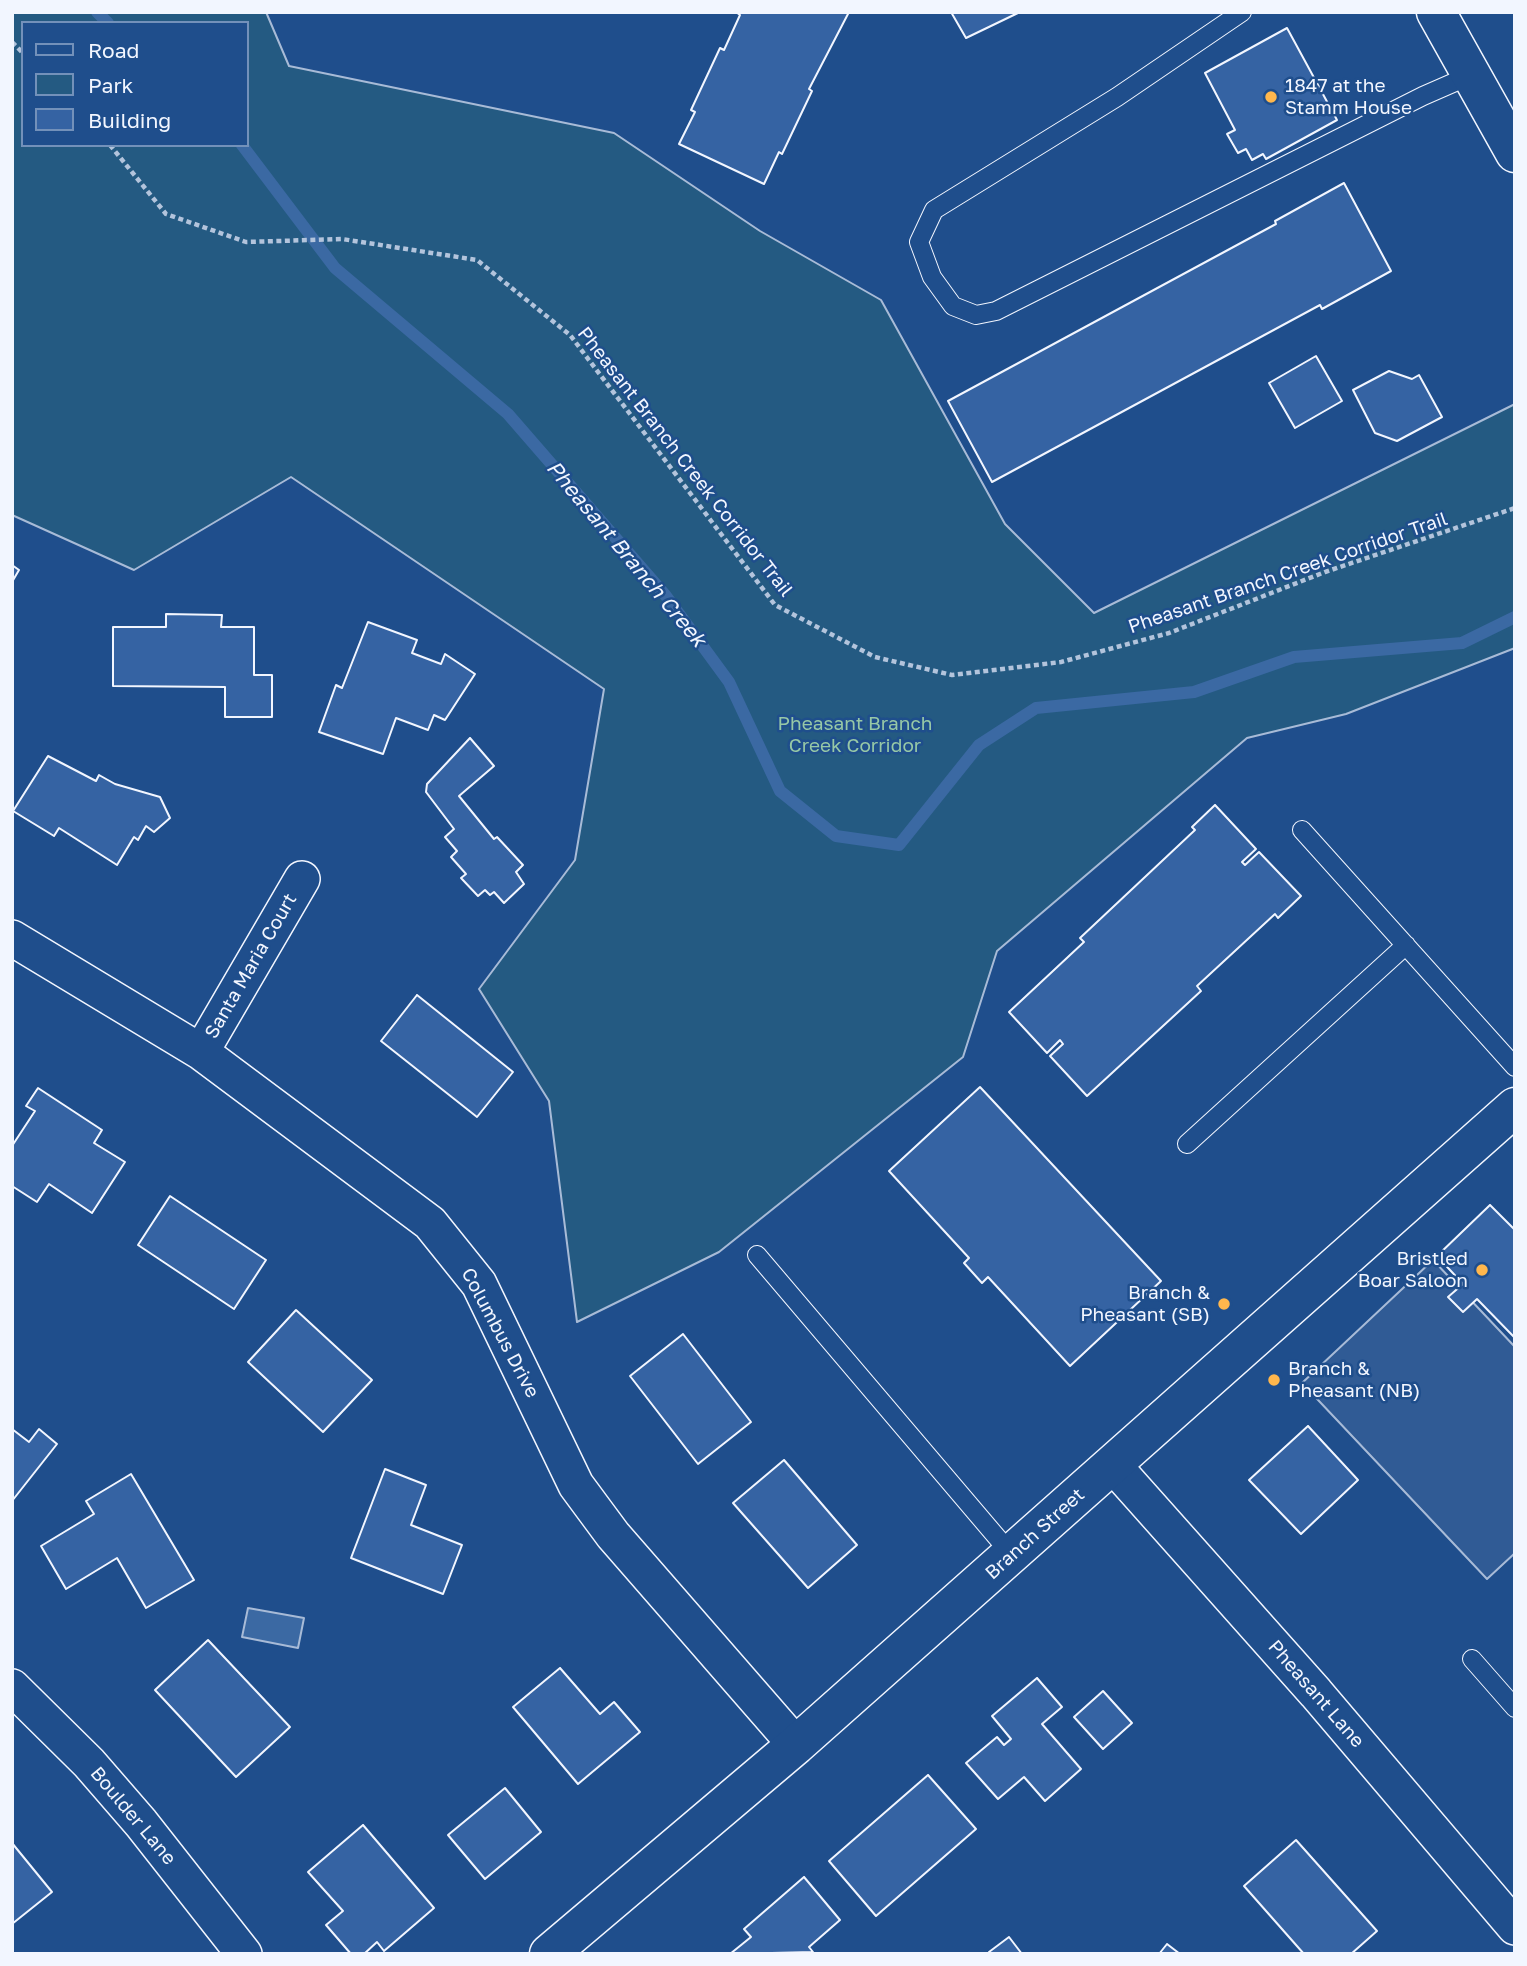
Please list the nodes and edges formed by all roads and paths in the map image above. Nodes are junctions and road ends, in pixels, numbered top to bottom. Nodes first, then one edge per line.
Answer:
1 (1242, 12) edge
2 (1436, 12) edge
3 (1471, 75) junction
4 (112, 147) edge
5 (1515, 153) edge
6 (1515, 508) edge
7 (1302, 830) dead end
8 (302, 879) dead end
9 (12, 938) edge
10 (1406, 945) junction
11 (201, 1052) junction
12 (1515, 1068) edge
13 (1515, 1107) edge
14 (1187, 1144) dead end
15 (758, 1255) dead end
16 (1113, 1465) junction
17 (1012, 1555) junction
18 (1472, 1659) dead end
19 (12, 1687) edge
20 (1515, 1708) edge
21 (796, 1745) junction
22 (1515, 1927) edge
23 (244, 1954) edge
24 (549, 1954) edge

1 - 3 lane
2 - 3 street
3 - 5 street
4 - 6 path, Pheasant Branch Creek Corridor Trail
7 - 10 lane
8 - 11 street, Santa Maria Court
9 - 11 street, Columbus Drive
10 - 12 lane
10 - 14 lane
11 - 21 street, Columbus Drive
13 - 16 street, Branch Street
15 - 17 lane
16 - 17 street, Branch Street
16 - 22 street, Pheasant Lane
17 - 21 street, Branch Street
18 - 20 lane
19 - 23 street, Boulder Lane
21 - 24 street, Branch Street

